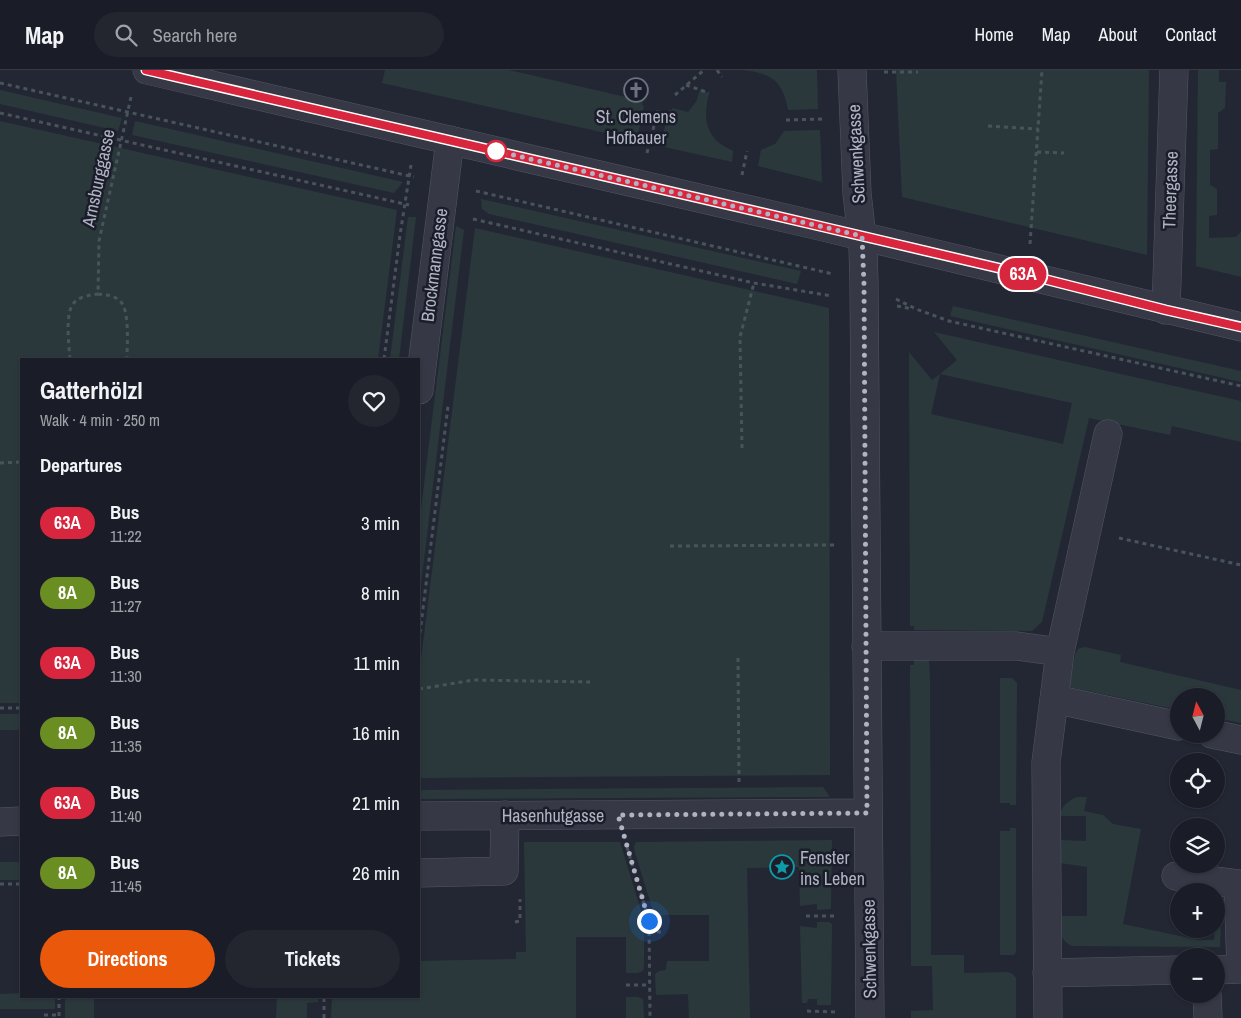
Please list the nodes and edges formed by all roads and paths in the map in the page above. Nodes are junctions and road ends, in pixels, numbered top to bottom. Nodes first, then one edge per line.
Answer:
1 (147, 70) edge
2 (704, 70) edge
3 (717, 70) edge
4 (852, 70) edge
5 (1042, 70) edge
6 (1174, 70) edge
7 (722, 77) dead end
8 (686, 85) junction
9 (709, 93) dead end
10 (131, 94) dead end
11 (675, 95) dead end
12 (658, 110) dead end
13 (820, 119) dead end
14 (786, 120) dead end
15 (988, 126) dead end
16 (1038, 130) junction
17 (416, 132) junction
18 (450, 140) junction
19 (1037, 152) junction
20 (1064, 153) dead end
21 (639, 184) junction
22 (862, 236) junction
23 (1028, 275) junction
24 (754, 283) dead end
25 (98, 294) junction
26 (916, 309) dead end
27 (1166, 310) junction
28 (1241, 327) edge
29 (70, 358) edge
30 (127, 358) edge
31 (384, 358) edge
32 (420, 382) edge
33 (1241, 386) edge
34 (1108, 434) dead end
35 (742, 448) dead end
36 (20, 462) edge
37 (0, 463) edge
38 (1086, 531) junction
39 (865, 545) junction
40 (670, 546) dead end
41 (1241, 565) edge
42 (866, 646) junction
43 (1060, 652) junction
44 (738, 658) dead end
45 (590, 682) dead end
46 (420, 689) edge
47 (1054, 699) junction
48 (0, 708) edge
49 (20, 708) edge
50 (1170, 724) edge
51 (1225, 737) edge
52 (1241, 740) edge
53 (738, 782) dead end
54 (867, 813) junction
55 (505, 815) junction
56 (618, 815) junction
57 (420, 816) edge
58 (20, 821) edge
59 (0, 822) edge
60 (420, 873) edge
61 (1176, 876) dead end
62 (0, 884) edge
63 (20, 884) edge
64 (0, 890) edge
65 (520, 904) dead end
66 (806, 916) dead end
67 (825, 916) dead end
68 (515, 922) dead end
69 (650, 932) junction
70 (663, 932) dead end
71 (1241, 968) edge
72 (1225, 969) edge
73 (1170, 970) edge
74 (1047, 973) junction
75 (626, 985) dead end
76 (650, 985) junction
77 (59, 998) edge
78 (324, 998) edge
79 (1208, 1003) edge
80 (807, 1011) dead end
81 (824, 1012) dead end
82 (44, 1015) dead end
83 (59, 1016) edge
84 (324, 1018) edge
85 (650, 1018) edge
86 (870, 1018) edge
87 (1048, 1018) edge
88 (1208, 1018) edge

1 - 17 street
2 - 8 path
3 - 7 path
4 - 22 street, Schwenkgasse
5 - 16 path
6 - 27 street, Theergasse
8 - 9 path
8 - 11 path
10 - 25 path, Arnsburggasse
12 - 21 path
13 - 14 path
15 - 16 path
16 - 19 path
17 - 18 street
17 - 31 path
18 - 21 street
18 - 32 street, Brockmanngasse
19 - 20 path
19 - 23 path
21 - 22 street
22 - 23 street
22 - 39 street, Schwenkgasse
23 - 27 street
24 - 35 path
25 - 29 path
25 - 30 path
26 - 33 path
27 - 28 street
34 - 38 street
36 - 37 path
38 - 41 path
38 - 43 street
39 - 40 path
39 - 42 street, Schwenkgasse
42 - 43 street
42 - 54 street, Schwenkgasse
43 - 47 street
44 - 53 path
45 - 46 path
47 - 50 street
47 - 74 street
48 - 49 path
51 - 52 street
54 - 56 street, Hasenhutgasse
54 - 86 street, Schwenkgasse
55 - 56 street, Hasenhutgasse
55 - 57 street, Hasenhutgasse
55 - 60 street
56 - 69 path
58 - 59 street
61 - 71 street
62 - 63 path
62 - 64 path
65 - 68 path
66 - 67 path
69 - 70 path
69 - 76 path
71 - 72 street
73 - 74 street
74 - 87 street
75 - 76 path
76 - 85 path
77 - 83 path
78 - 84 path
79 - 88 street
80 - 81 path
82 - 83 path

